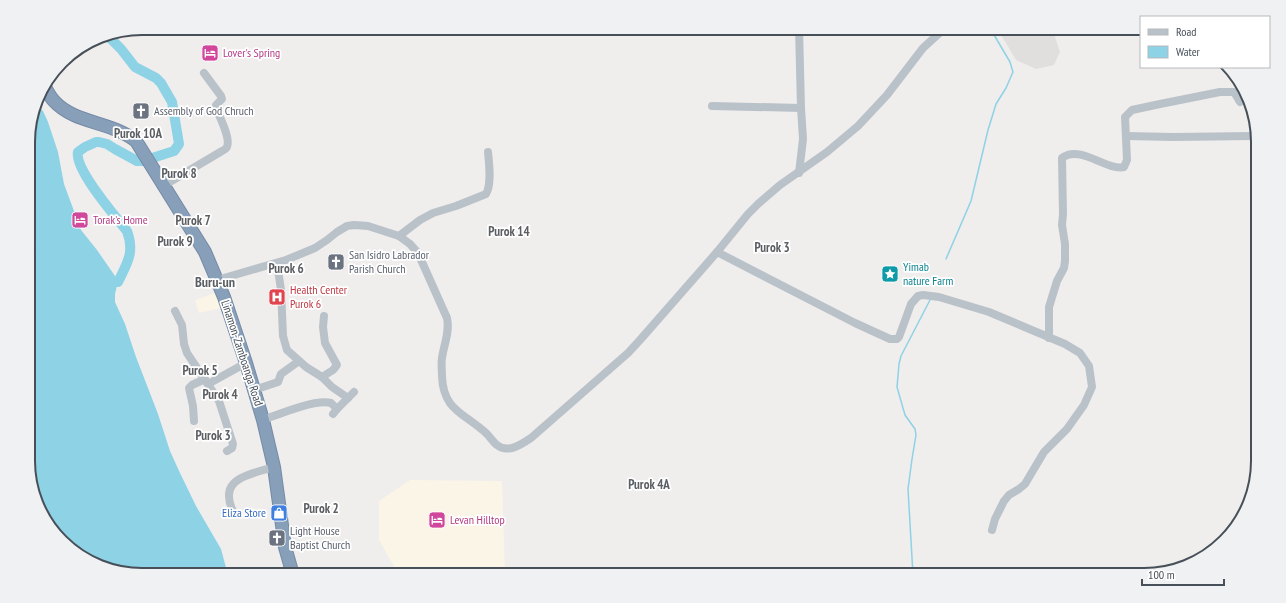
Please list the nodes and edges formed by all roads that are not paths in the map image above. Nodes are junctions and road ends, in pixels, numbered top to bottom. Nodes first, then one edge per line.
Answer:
1 (799, 35) edge
2 (938, 35) edge
3 (204, 73) dead end
4 (48, 91) edge
5 (1240, 102) dead end
6 (712, 106) dead end
7 (801, 108) junction
8 (1126, 136) junction
9 (1251, 136) edge
10 (488, 152) dead end
11 (799, 173) junction
12 (163, 186) junction
13 (399, 236) junction
14 (717, 252) junction
15 (277, 263) junction
16 (217, 280) junction
17 (175, 311) dead end
18 (324, 316) dead end
19 (1049, 338) junction
20 (299, 361) junction
21 (246, 363) junction
22 (322, 377) junction
23 (206, 381) junction
24 (254, 390) junction
25 (354, 392) dead end
26 (348, 398) junction
27 (263, 420) junction
28 (194, 421) dead end
29 (227, 451) dead end
30 (274, 467) junction
31 (233, 512) dead end
32 (992, 530) dead end
33 (291, 568) edge

1 - 7 street
2 - 11 street
3 - 12 street
4 - 12 highway, Linamon-Zamboanga Road
5 - 8 street
6 - 7 street
7 - 11 street
8 - 9 street
8 - 19 street
10 - 13 street
11 - 14 street
12 - 16 highway, Linamon-Zamboanga Road
13 - 14 street
13 - 15 street
14 - 19 street
15 - 16 street
15 - 20 street
16 - 21 highway, Linamon-Zamboanga Road
17 - 23 street
18 - 22 street
19 - 32 street
20 - 22 street
20 - 24 street
21 - 23 street
21 - 24 highway, Linamon-Zamboanga Road
22 - 26 street
23 - 28 street
23 - 29 street
24 - 27 highway, Linamon-Zamboanga Road
25 - 26 street
26 - 27 street
27 - 30 highway, Linamon-Zamboanga Road
30 - 31 street
30 - 33 highway, Linamon-Zamboanga Road

